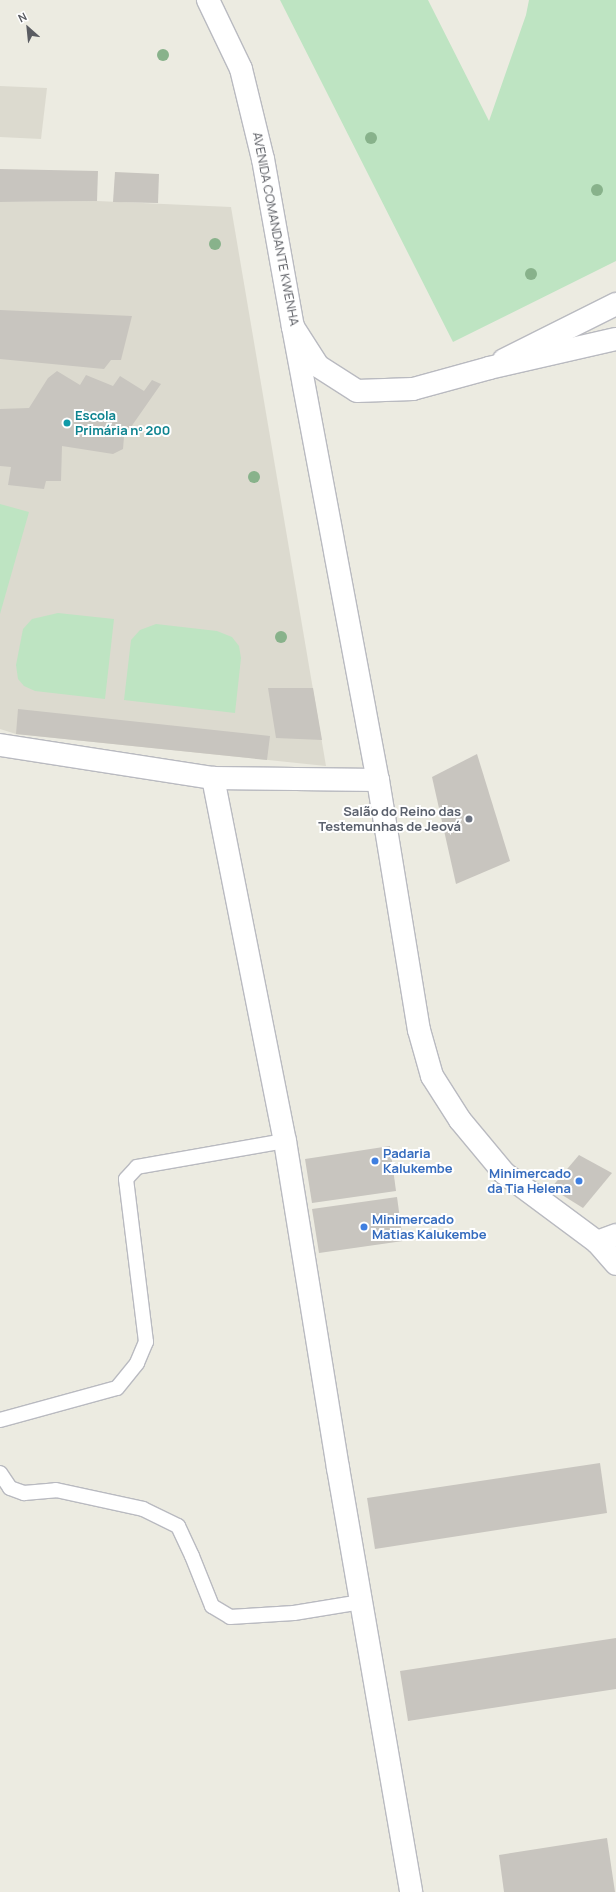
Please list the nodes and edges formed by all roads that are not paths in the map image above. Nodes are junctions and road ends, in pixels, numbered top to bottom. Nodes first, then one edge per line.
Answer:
1 (208, 0) edge
2 (616, 304) edge
3 (293, 327) junction
4 (616, 339) edge
5 (489, 368) junction
6 (0, 745) edge
7 (213, 778) junction
8 (378, 780) junction
9 (285, 1141) junction
10 (607, 1239) edge
11 (616, 1264) edge
12 (0, 1420) edge
13 (0, 1473) edge
14 (361, 1602) junction
15 (411, 1892) edge

1 - 3 street, AVENIDA COMANDANTE KWENHA
2 - 5 street
3 - 5 street, AVENIDA COMANDANTE KWENHA
3 - 8 street
4 - 5 street, AVENIDA COMANDANTE KWENHA
6 - 7 street
7 - 8 street
7 - 9 street
8 - 10 street
9 - 12 lane
9 - 14 street
10 - 11 street
13 - 14 lane
14 - 15 street

